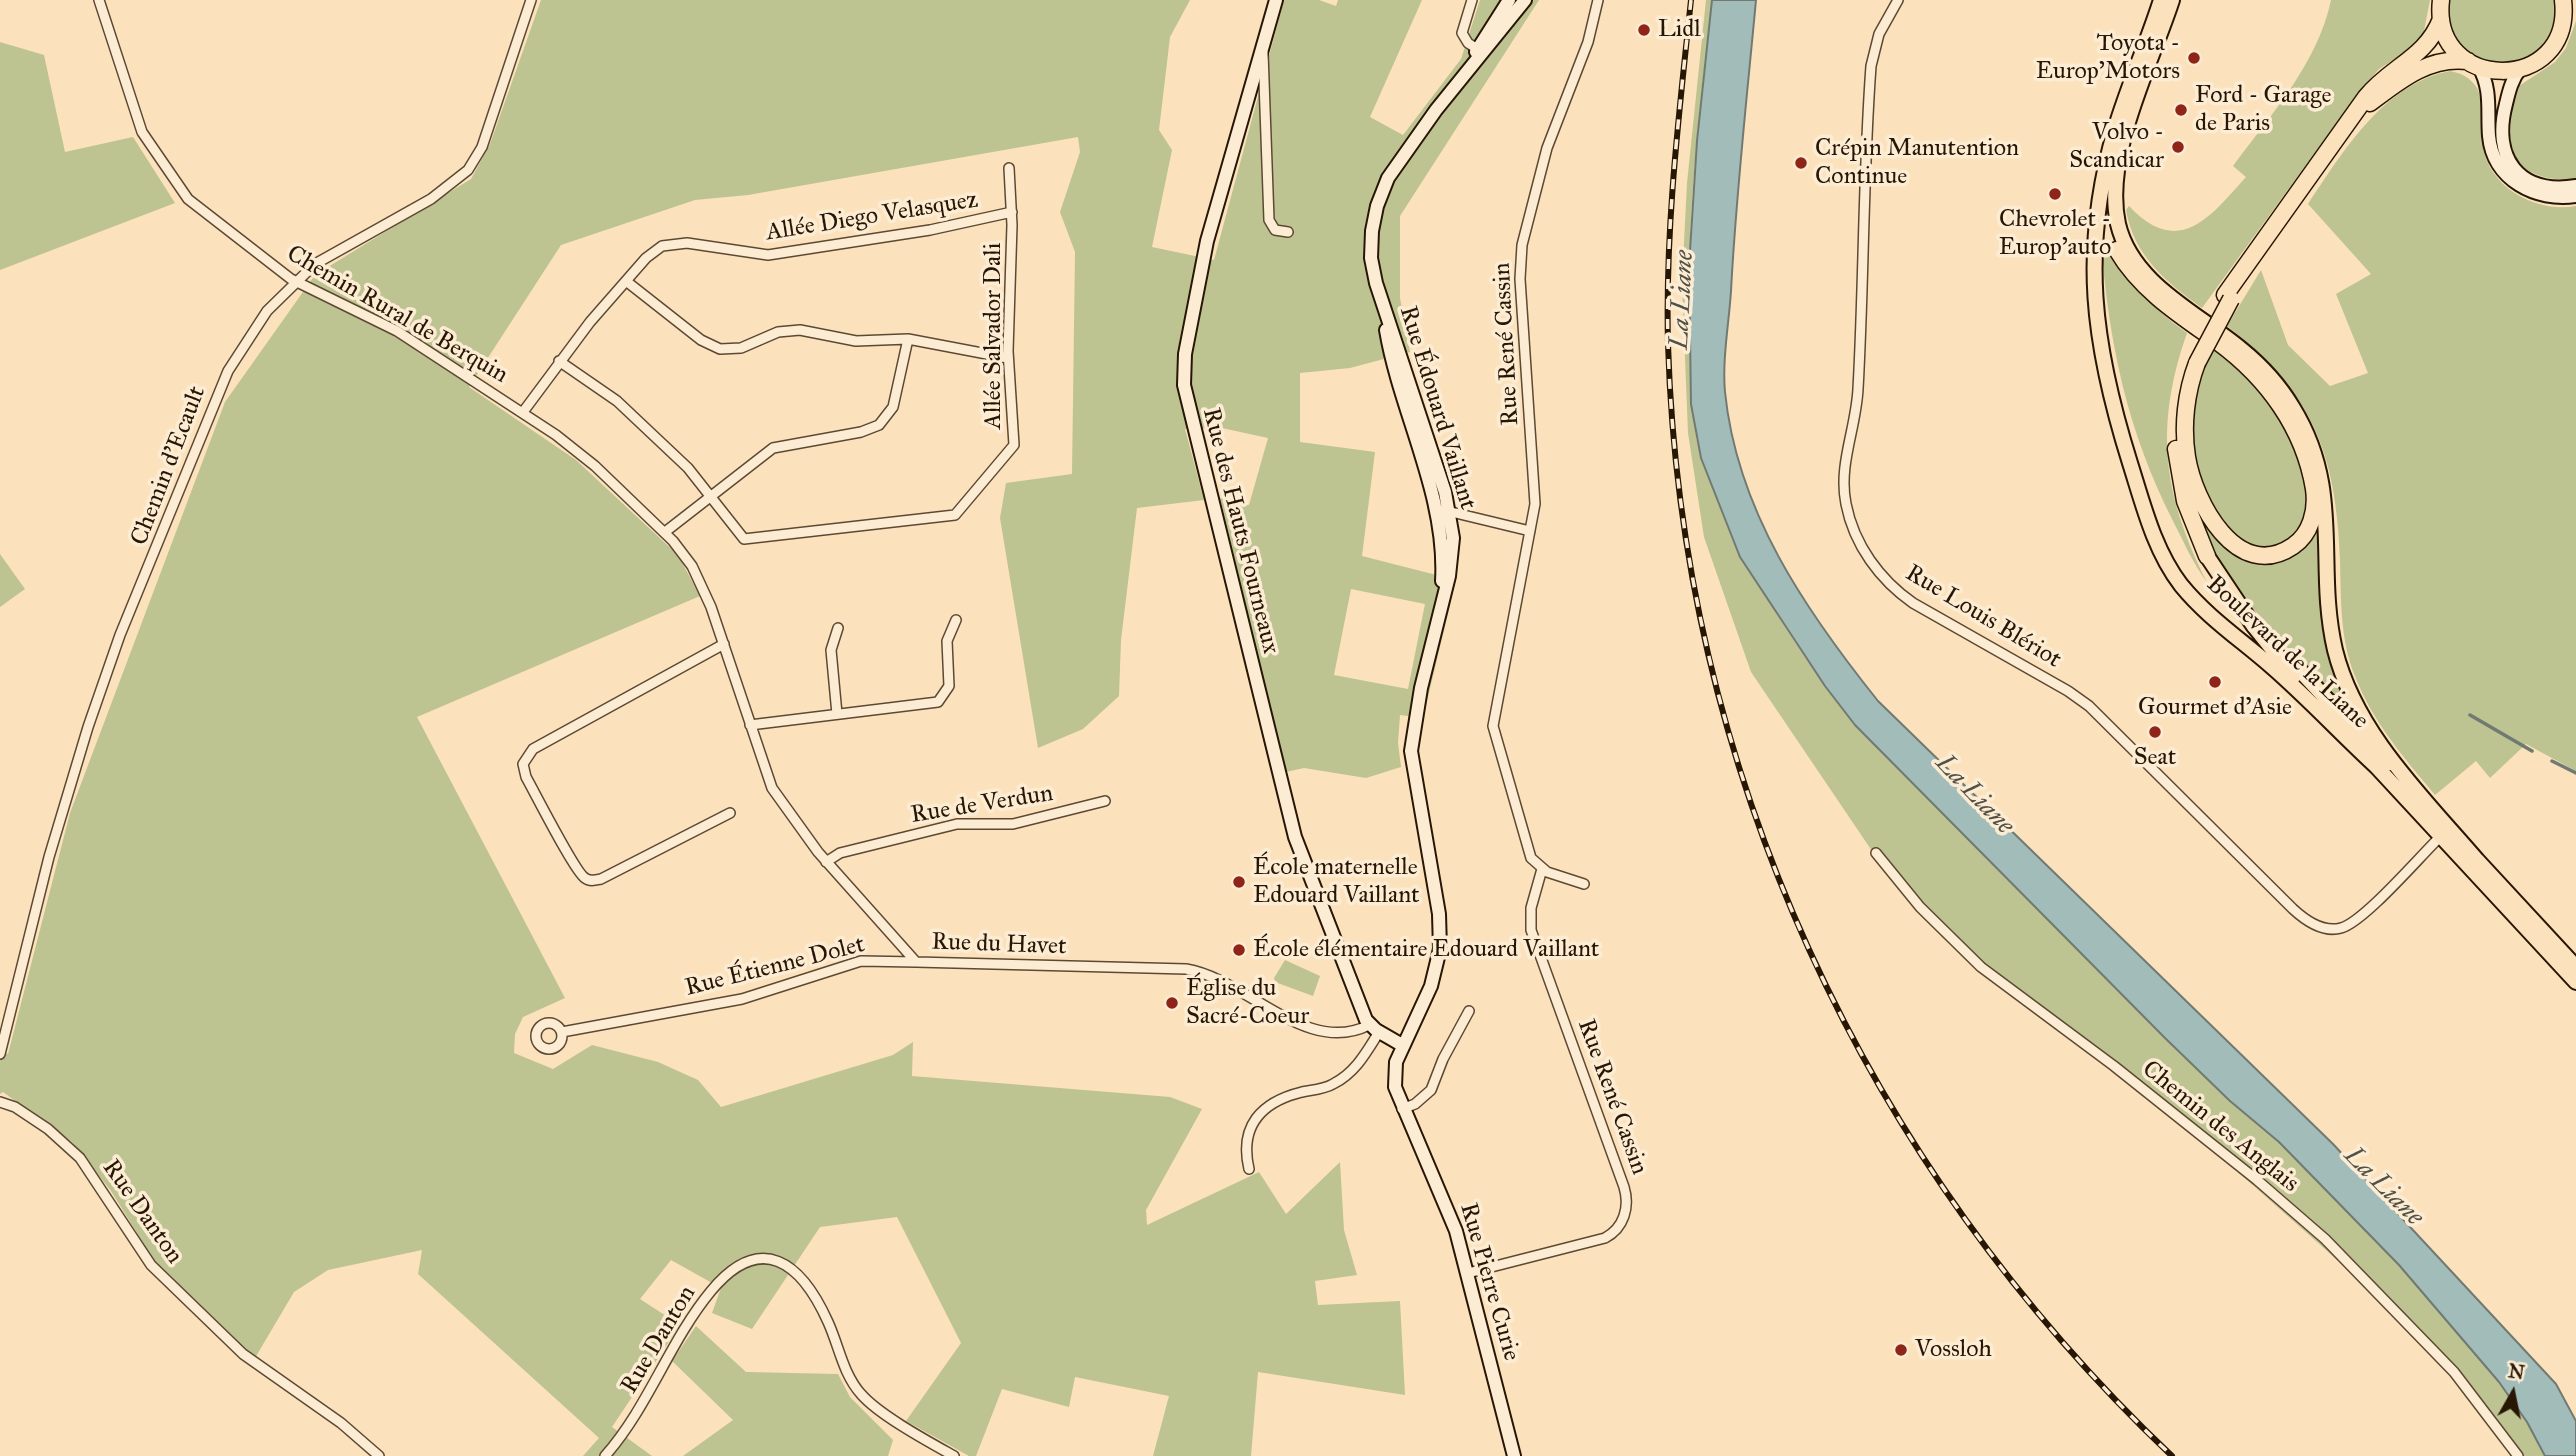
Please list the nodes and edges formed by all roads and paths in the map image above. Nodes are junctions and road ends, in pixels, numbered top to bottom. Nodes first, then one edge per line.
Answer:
1 (99, 0) edge
2 (531, 0) edge
3 (1276, 0) edge
4 (1472, 0) edge
5 (1508, 0) edge
6 (1525, 0) edge
7 (1598, 0) edge
8 (1898, 0) edge
9 (2161, 0) edge
10 (2172, 0) edge
11 (2441, 0) edge
12 (2563, 0) edge
13 (2441, 19) junction
14 (1262, 45) junction
15 (1480, 52) junction
16 (2473, 64) junction
17 (2521, 69) junction
18 (2346, 127) junction
19 (2106, 166) junction
20 (1009, 168) dead end
21 (2576, 186) edge
22 (2576, 196) edge
23 (1012, 212) junction
24 (1288, 232) dead end
25 (2117, 250) joint
26 (626, 281) junction
27 (296, 282) junction
28 (1381, 302) junction
29 (908, 339) junction
30 (1008, 358) junction
31 (2194, 360) junction
32 (559, 361) junction
33 (523, 412) junction
34 (710, 494) junction
35 (1435, 508) junction
36 (1450, 512) junction
37 (1530, 531) junction
38 (664, 532) junction
39 (2207, 556) joint
40 (2228, 588) junction
41 (705, 593) joint
42 (1439, 609) junction
43 (956, 620) dead end
44 (838, 628) dead end
45 (724, 644) junction
46 (837, 714) junction
47 (750, 725) junction
48 (2378, 768) junction
49 (1105, 802) dead end
50 (730, 813) dead end
51 (2441, 836) junction
52 (1876, 853) dead end
53 (826, 862) junction
54 (2483, 866) junction
55 (1542, 869) junction
56 (1584, 884) dead end
57 (916, 962) junction
58 (2576, 967) edge
59 (2576, 982) edge
60 (1469, 1011) dead end
61 (1374, 1029) junction
62 (562, 1032) dead end
63 (1402, 1045) junction
64 (0, 1054) edge
65 (0, 1102) edge
66 (1402, 1109) junction
67 (1249, 1169) dead end
68 (1468, 1273) junction
69 (379, 1456) edge
70 (604, 1456) edge
71 (954, 1456) edge
72 (1514, 1456) edge
73 (2518, 1456) edge

1 - 27 street, Chemin Rural de Berquin
2 - 27 street, Chemin d'Ecault
3 - 14 street, Rue des Hauts Fourneaux
4 - 15 street
5 - 15 street, Rue Édouard Vaillant
6 - 15 street, Rue Édouard Vaillant
7 - 37 street, Rue René Cassin
8 - 51 street, Rue Louis Blériot
9 - 19 main road, Boulevard de la Liane
10 - 54 main road, Boulevard de la Liane
11 - 13 highway
12 - 17 highway
13 - 16 highway
13 - 18 highway
14 - 24 street
14 - 61 street, Rue des Hauts Fourneaux
15 - 28 street, Rue Édouard Vaillant
16 - 17 highway
16 - 18 highway
16 - 22 street
17 - 21 street
18 - 31 highway
19 - 25 main road
19 - 48 main road, Boulevard de la Liane
20 - 23 street, Allée Salvador Dali
23 - 26 street, Allée Diego Velasquez
23 - 30 street, Allée Salvador Dali
25 - 31 highway
26 - 29 street
26 - 32 street, Allée Diego Velasquez
27 - 33 street, Chemin Rural de Berquin
27 - 64 street, Chemin d'Ecault
28 - 35 street, Rue Édouard Vaillant
28 - 36 street, Rue Édouard Vaillant
29 - 30 street
29 - 34 street
30 - 34 street, Allée Salvador Dali
31 - 39 highway
32 - 33 street, Allée Diego Velasquez
32 - 34 street, Allée Salvador Dali
33 - 38 street, Chemin Rural de Berquin
34 - 38 street
35 - 36 street
35 - 42 street, Rue Édouard Vaillant
36 - 37 street
36 - 42 street, Rue Édouard Vaillant
37 - 55 street, Rue René Cassin
38 - 41 street, Chemin Rural de Berquin
39 - 40 main road
40 - 48 main road, Boulevard de la Liane
40 - 54 main road, Boulevard de la Liane
41 - 45 street, Rue du Havet
42 - 63 street, Rue Édouard Vaillant
43 - 46 street
44 - 46 street
45 - 47 street, Rue du Havet
45 - 50 street
46 - 47 street
47 - 53 street, Rue du Havet
48 - 51 main road, Boulevard de la Liane
49 - 53 street, Rue de Verdun
51 - 59 main road, Boulevard de la Liane
52 - 73 street, Chemin des Anglais
53 - 57 street, Rue du Havet
54 - 58 main road, Boulevard de la Liane
55 - 56 street
55 - 68 street, Rue René Cassin
57 - 61 street, Rue du Havet
57 - 62 street, Rue Étienne Dolet
60 - 66 street
61 - 63 street
61 - 67 street
63 - 66 street, Rue Pierre Curie
65 - 69 street, Rue Danton
66 - 68 street, Rue Pierre Curie
68 - 72 street, Rue Pierre Curie
70 - 71 street, Rue Danton

